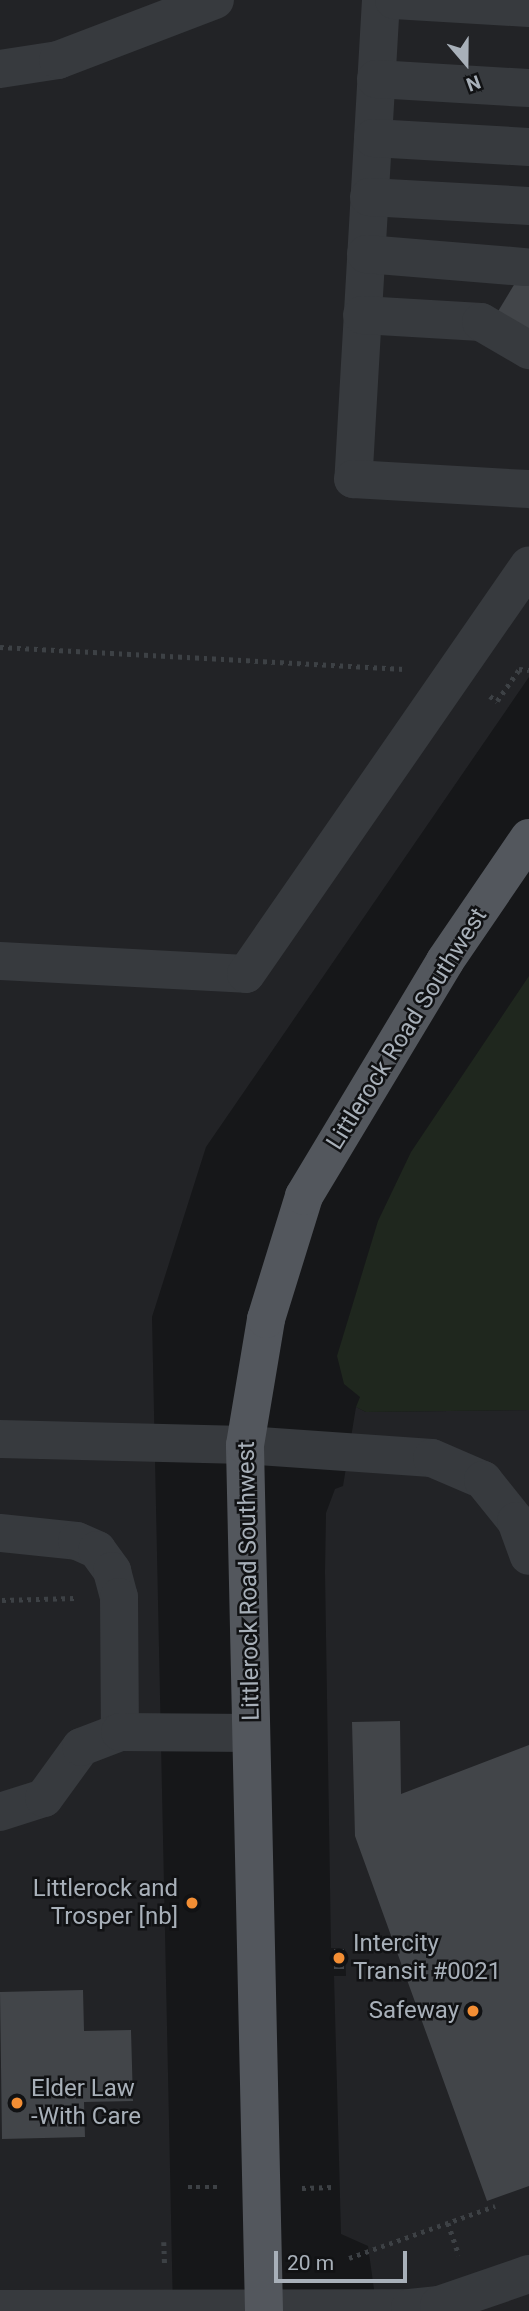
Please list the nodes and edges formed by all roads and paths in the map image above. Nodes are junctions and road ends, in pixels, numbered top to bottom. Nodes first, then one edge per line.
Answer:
1 (215, 0) edge
2 (381, 0) edge
3 (394, 0) edge
4 (529, 8) edge
5 (0, 69) edge
6 (376, 79) junction
7 (529, 88) edge
8 (373, 138) junction
9 (529, 146) edge
10 (369, 197) junction
11 (529, 206) edge
12 (366, 254) junction
13 (525, 267) dead end
14 (362, 315) junction
15 (529, 350) edge
16 (529, 489) edge
17 (529, 565) edge
18 (0, 647) edge
19 (529, 670) edge
20 (455, 672) junction
21 (529, 838) edge
22 (0, 961) edge
23 (0, 1439) edge
24 (245, 1446) junction
25 (0, 1533) edge
26 (529, 1556) edge
27 (120, 1732) junction
28 (251, 1733) junction
29 (3, 1810) edge
30 (495, 2206) dead end
31 (349, 2258) dead end
32 (529, 2274) edge
33 (264, 2308) edge
34 (0, 2309) edge

1 - 5 lane
2 - 6 lane
3 - 4 lane
6 - 7 lane
6 - 8 lane
8 - 9 lane
8 - 10 lane
10 - 11 lane
10 - 12 lane
12 - 13 lane
12 - 14 lane
14 - 15 lane
14 - 16 lane
17 - 20 lane
18 - 20 path
19 - 20 path
20 - 22 lane
21 - 24 main road, Littlerock Road Southwest
23 - 24 lane
24 - 26 lane
24 - 28 main road, Littlerock Road Southwest
25 - 27 lane
27 - 28 lane
27 - 29 lane
28 - 33 main road, Littlerock Road Southwest
30 - 31 path
32 - 33 lane
33 - 34 lane

